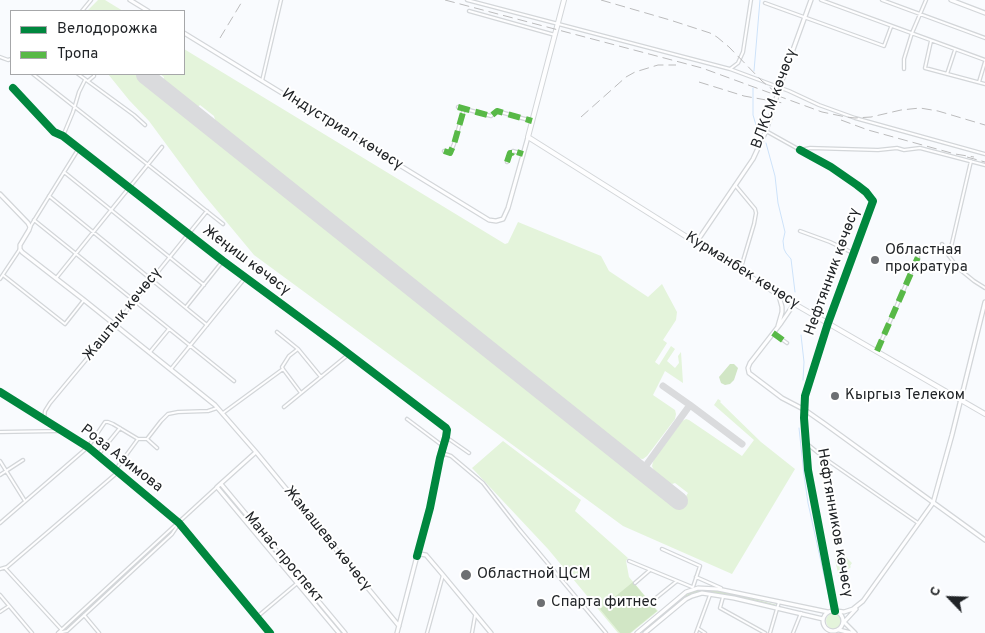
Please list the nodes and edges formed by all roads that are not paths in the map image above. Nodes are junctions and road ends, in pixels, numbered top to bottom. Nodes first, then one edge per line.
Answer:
1 (92, 0) edge
2 (130, 0) edge
3 (281, 0) edge
4 (467, 0) edge
5 (564, 0) edge
6 (751, 0) edge
7 (811, 0) edge
8 (821, 0) edge
9 (882, 0) edge
10 (926, 0) edge
11 (951, 0) edge
12 (765, 2) dead end
13 (83, 10) edge
14 (146, 10) edge
15 (469, 11) dead end
16 (985, 13) edge
17 (920, 14) junction
18 (805, 17) junction
19 (558, 23) junction
20 (891, 26) junction
21 (912, 33) junction
22 (185, 34) edge
23 (555, 35) junction
24 (985, 38) edge
25 (932, 40) junction
26 (955, 49) junction
27 (985, 61) edge
28 (730, 69) junction
29 (904, 69) dead end
30 (947, 74) junction
31 (34, 75) edge
32 (79, 75) edge
33 (94, 75) edge
34 (86, 80) junction
35 (262, 81) junction
36 (979, 83) junction
37 (985, 84) edge
38 (13, 88) dead end
39 (780, 88) junction
40 (74, 107) junction
41 (458, 107) dead end
42 (464, 109) junction
43 (532, 121) junction
44 (145, 125) dead end
45 (766, 131) junction
46 (63, 136) junction
47 (528, 137) junction
48 (162, 146) dead end
49 (79, 148) junction
50 (800, 150) junction
51 (444, 151) dead end
52 (523, 154) junction
53 (985, 154) edge
54 (971, 161) junction
55 (507, 162) dead end
56 (147, 164) junction
57 (985, 165) edge
58 (64, 172) junction
59 (736, 185) junction
60 (129, 187) junction
61 (0, 194) edge
62 (49, 196) junction
63 (111, 210) junction
64 (206, 211) junction
65 (34, 220) junction
66 (223, 224) dead end
67 (30, 227) junction
68 (800, 231) dead end
69 (94, 232) junction
70 (189, 234) junction
71 (696, 244) junction
72 (942, 244) dead end
73 (20, 248) junction
74 (853, 253) junction
75 (76, 254) junction
76 (949, 256) junction
77 (170, 257) junction
78 (918, 257) dead end
79 (223, 261) junction
80 (740, 271) junction
81 (3, 275) junction
82 (56, 278) junction
83 (245, 278) junction
84 (0, 279) edge
85 (152, 279) junction
86 (204, 285) junction
87 (985, 288) edge
88 (779, 295) junction
89 (84, 300) junction
90 (134, 301) junction
91 (985, 302) edge
92 (794, 304) junction
93 (186, 307) junction
94 (828, 323) junction
95 (115, 325) junction
96 (207, 325) junction
97 (169, 328) junction
98 (776, 328) junction
99 (277, 332) dead end
100 (773, 333) junction
101 (787, 343) dead end
102 (190, 346) junction
103 (298, 349) junction
104 (877, 351) junction
105 (150, 352) junction
106 (349, 354) junction
107 (172, 369) junction
108 (283, 369) junction
109 (321, 377) junction
110 (234, 380) dead end
111 (0, 392) edge
112 (302, 393) junction
113 (960, 400) junction
114 (284, 407) dead end
115 (218, 408) junction
116 (805, 410) junction
117 (223, 413) junction
118 (985, 414) edge
119 (407, 419) dead end
120 (44, 420) junction
121 (120, 428) junction
122 (62, 431) junction
123 (0, 432) edge
124 (446, 437) junction
125 (138, 438) junction
126 (147, 439) junction
127 (806, 443) junction
128 (444, 446) junction
129 (88, 447) junction
130 (157, 448) dead end
131 (256, 452) junction
132 (469, 453) dead end
133 (98, 455) junction
134 (440, 458) junction
135 (23, 460) dead end
136 (0, 461) edge
137 (6, 471) junction
138 (116, 471) junction
139 (0, 475) edge
140 (221, 484) junction
141 (217, 487) junction
142 (25, 502) junction
143 (933, 503) junction
144 (0, 523) edge
145 (179, 523) junction
146 (254, 523) junction
147 (919, 523) junction
148 (250, 526) junction
149 (985, 540) edge
150 (662, 549) dead end
151 (417, 556) junction
152 (629, 561) dead end
153 (5, 567) junction
154 (0, 568) edge
155 (650, 570) junction
156 (443, 575) junction
157 (696, 577) junction
158 (301, 580) junction
159 (677, 581) junction
160 (636, 583) dead end
161 (297, 584) junction
162 (693, 588) junction
163 (721, 588) dead end
164 (710, 594) junction
165 (0, 595) edge
166 (723, 596) junction
167 (863, 601) junction
168 (651, 602) dead end
169 (779, 602) junction
170 (9, 606) junction
171 (778, 607) junction
172 (836, 611) junction
173 (0, 612) edge
174 (828, 612) junction
175 (801, 613) junction
176 (84, 615) junction
177 (330, 615) junction
178 (476, 615) junction
179 (257, 617) junction
180 (326, 618) junction
181 (654, 618) junction
182 (823, 619) junction
183 (658, 622) junction
184 (844, 622) junction
185 (823, 624) junction
186 (399, 626) junction
187 (61, 629) junction
188 (698, 629) junction
189 (838, 630) junction
190 (68, 632) edge
191 (831, 632) edge
192 (32, 633) edge
193 (99, 633) edge
194 (270, 633) edge
195 (339, 633) edge
196 (345, 633) edge
197 (397, 633) edge
198 (428, 633) edge
199 (472, 633) edge
200 (491, 633) edge
201 (606, 633) edge
202 (637, 633) edge
203 (645, 633) edge
204 (696, 633) edge
205 (705, 633) edge
206 (765, 633) edge
207 (770, 633) edge
208 (793, 633) edge
209 (824, 633) edge
210 (851, 633) edge
211 (855, 633) edge

1 - 13 street
2 - 14 main road
3 - 35 street
4 - 19 street
5 - 19 main road
6 - 28 street
7 - 18 main road, ВЛКСМ көчөсү
8 - 20 street
9 - 17 street
10 - 17 street
11 - 16 main road
12 - 18 street
15 - 23 street
17 - 21 street
17 - 24 street
18 - 20 street
18 - 39 main road, ВЛКСМ көчөсү
19 - 23 main road
19 - 28 street
20 - 21 street
21 - 25 street
21 - 29 street
22 - 35 main road, Индустриал көчөсү
23 - 43 main road
25 - 26 street
25 - 30 street
26 - 27 street
26 - 30 street
27 - 36 street
28 - 39 street
30 - 36 street
31 - 40 street
32 - 34 street
33 - 34 street
34 - 40 street
34 - 44 street
35 - 52 main road, Индустриал көчөсү
36 - 37 street
38 - 46 street, Жеңиш көчөсү
39 - 45 main road, ВЛКСМ көчөсү
39 - 53 street
40 - 46 street
40 - 56 street
41 - 42 street
42 - 43 street
42 - 51 street
43 - 47 main road
45 - 50 street
45 - 59 main road, ВЛКСМ көчөсү
46 - 49 street, Жеңиш көчөсү
47 - 52 main road
47 - 71 main road, Курманбек көчөсү
48 - 56 street
49 - 58 street
49 - 60 street, Жеңиш көчөсү
50 - 54 street
50 - 74 street, Нефтянник көчөсү
52 - 55 street
54 - 57 street
54 - 76 street
56 - 60 street
56 - 64 street
58 - 62 street
58 - 63 street
59 - 71 main road, ВЛКСМ көчөсү
59 - 80 street
60 - 63 street
60 - 70 street, Жеңиш көчөсү
61 - 67 main road
62 - 65 street
62 - 69 street
63 - 69 street
63 - 77 street
64 - 66 street
64 - 70 street, Жаштык көчөсү
65 - 67 street
65 - 75 street
67 - 73 main road
68 - 74 street
69 - 75 street
69 - 85 street
70 - 77 street, Жаштык көчөсү
70 - 79 street, Жеңиш көчөсү
71 - 80 main road, Курманбек көчөсү
72 - 76 street
73 - 81 street
73 - 82 main road, Жамашева көчөсү
74 - 94 street, Нефтянник көчөсү
75 - 82 street
75 - 90 street
76 - 87 street
77 - 85 street, Жаштык көчөсү
77 - 86 street
78 - 104 street
79 - 83 street, Жеңиш көчөсү
79 - 86 street
80 - 88 main road, Курманбек көчөсү
81 - 84 street
81 - 89 street
82 - 89 main road, Жамашева көчөсү
83 - 96 street
83 - 106 street, Жеңиш көчөсү
85 - 90 street, Жаштык көчөсү
85 - 93 street
86 - 93 street
88 - 92 main road, Курманбек көчөсү
88 - 98 main road
89 - 95 main road, Жамашева көчөсү
90 - 95 street, Жаштык көчөсү
90 - 97 street
91 - 113 main road
92 - 94 main road, Курманбек көчөсү
92 - 98 main road
93 - 96 street
94 - 104 main road, Курманбек көчөсү
94 - 116 street, Нефтянник көчөсү
95 - 105 main road, Жамашева көчөсү
95 - 120 street, Жаштык көчөсү
96 - 102 street
97 - 102 street
97 - 105 street
98 - 100 main road
99 - 103 street
100 - 101 street
100 - 116 main road
102 - 107 street
102 - 110 street
103 - 108 street
103 - 109 street
104 - 113 main road, Курманбек көчөсү
105 - 107 main road, Жамашева көчөсү
106 - 109 street
106 - 124 street, Жеңиш көчөсү
107 - 115 main road, Жамашева көчөсү
108 - 112 street
108 - 117 street
109 - 112 street
111 - 120 street, Роза Азимова
112 - 114 street
113 - 118 main road, Курманбек көчөсү
113 - 143 main road
115 - 117 main road, Жамашева көчөсү
115 - 126 street
116 - 127 street, Нефтянников көчөсү
116 - 143 main road
117 - 131 main road, Жамашева көчөсү
119 - 128 street
120 - 122 street, Роза Азимова
121 - 125 street
121 - 129 street
121 - 133 street
122 - 123 street
122 - 129 street, Роза Азимова
124 - 128 street
124 - 132 street
125 - 126 street
125 - 138 street
126 - 130 street
127 - 147 street
127 - 172 street, Нефтянников көчөсү
128 - 134 street
129 - 133 street, Роза Азимова
129 - 142 street
131 - 140 main road
131 - 186 main road, Жамашева көчөсү
133 - 138 street, Роза Азимова
134 - 151 street
134 - 201 street
135 - 137 street
136 - 137 street
137 - 139 street
137 - 142 street
138 - 145 street, Роза Азимова
138 - 153 street
140 - 141 main road
140 - 146 main road, Манас проспект
141 - 145 street
141 - 148 main road
142 - 144 street
143 - 147 main road
143 - 149 main road
145 - 176 street
145 - 179 street, Роза Азимова
145 - 187 street
146 - 148 street
146 - 158 main road, Манас проспект
147 - 167 main road
148 - 161 main road
150 - 157 street
151 - 156 main road
151 - 186 main road
152 - 155 street
153 - 154 street
153 - 187 street
155 - 159 street
155 - 160 street
156 - 178 main road
156 - 198 street
157 - 162 street
157 - 163 street
158 - 161 street
158 - 177 main road, Манас проспект
159 - 162 street
159 - 168 street
161 - 179 street
161 - 180 main road
162 - 169 main road
162 - 181 main road
164 - 166 main road
164 - 183 main road
164 - 188 street
165 - 170 street
166 - 171 main road
166 - 206 street
167 - 172 main road
167 - 184 main road
169 - 171 street
169 - 174 main road
170 - 173 street
170 - 192 street
171 - 175 main road
171 - 207 street
172 - 174 main road
172 - 184 main road
174 - 182 main road
175 - 182 main road
175 - 208 street
176 - 190 street
176 - 193 street
177 - 180 main road
177 - 196 main road, Манас проспект
178 - 199 street
178 - 200 main road
179 - 194 street, Роза Азимова
180 - 195 main road
181 - 183 main road
181 - 202 main road
182 - 185 main road
183 - 203 main road
184 - 189 main road
184 - 211 main road
185 - 191 main road
185 - 209 main road
186 - 197 main road
187 - 190 street
188 - 204 street
188 - 205 street
189 - 191 main road
189 - 210 main road

